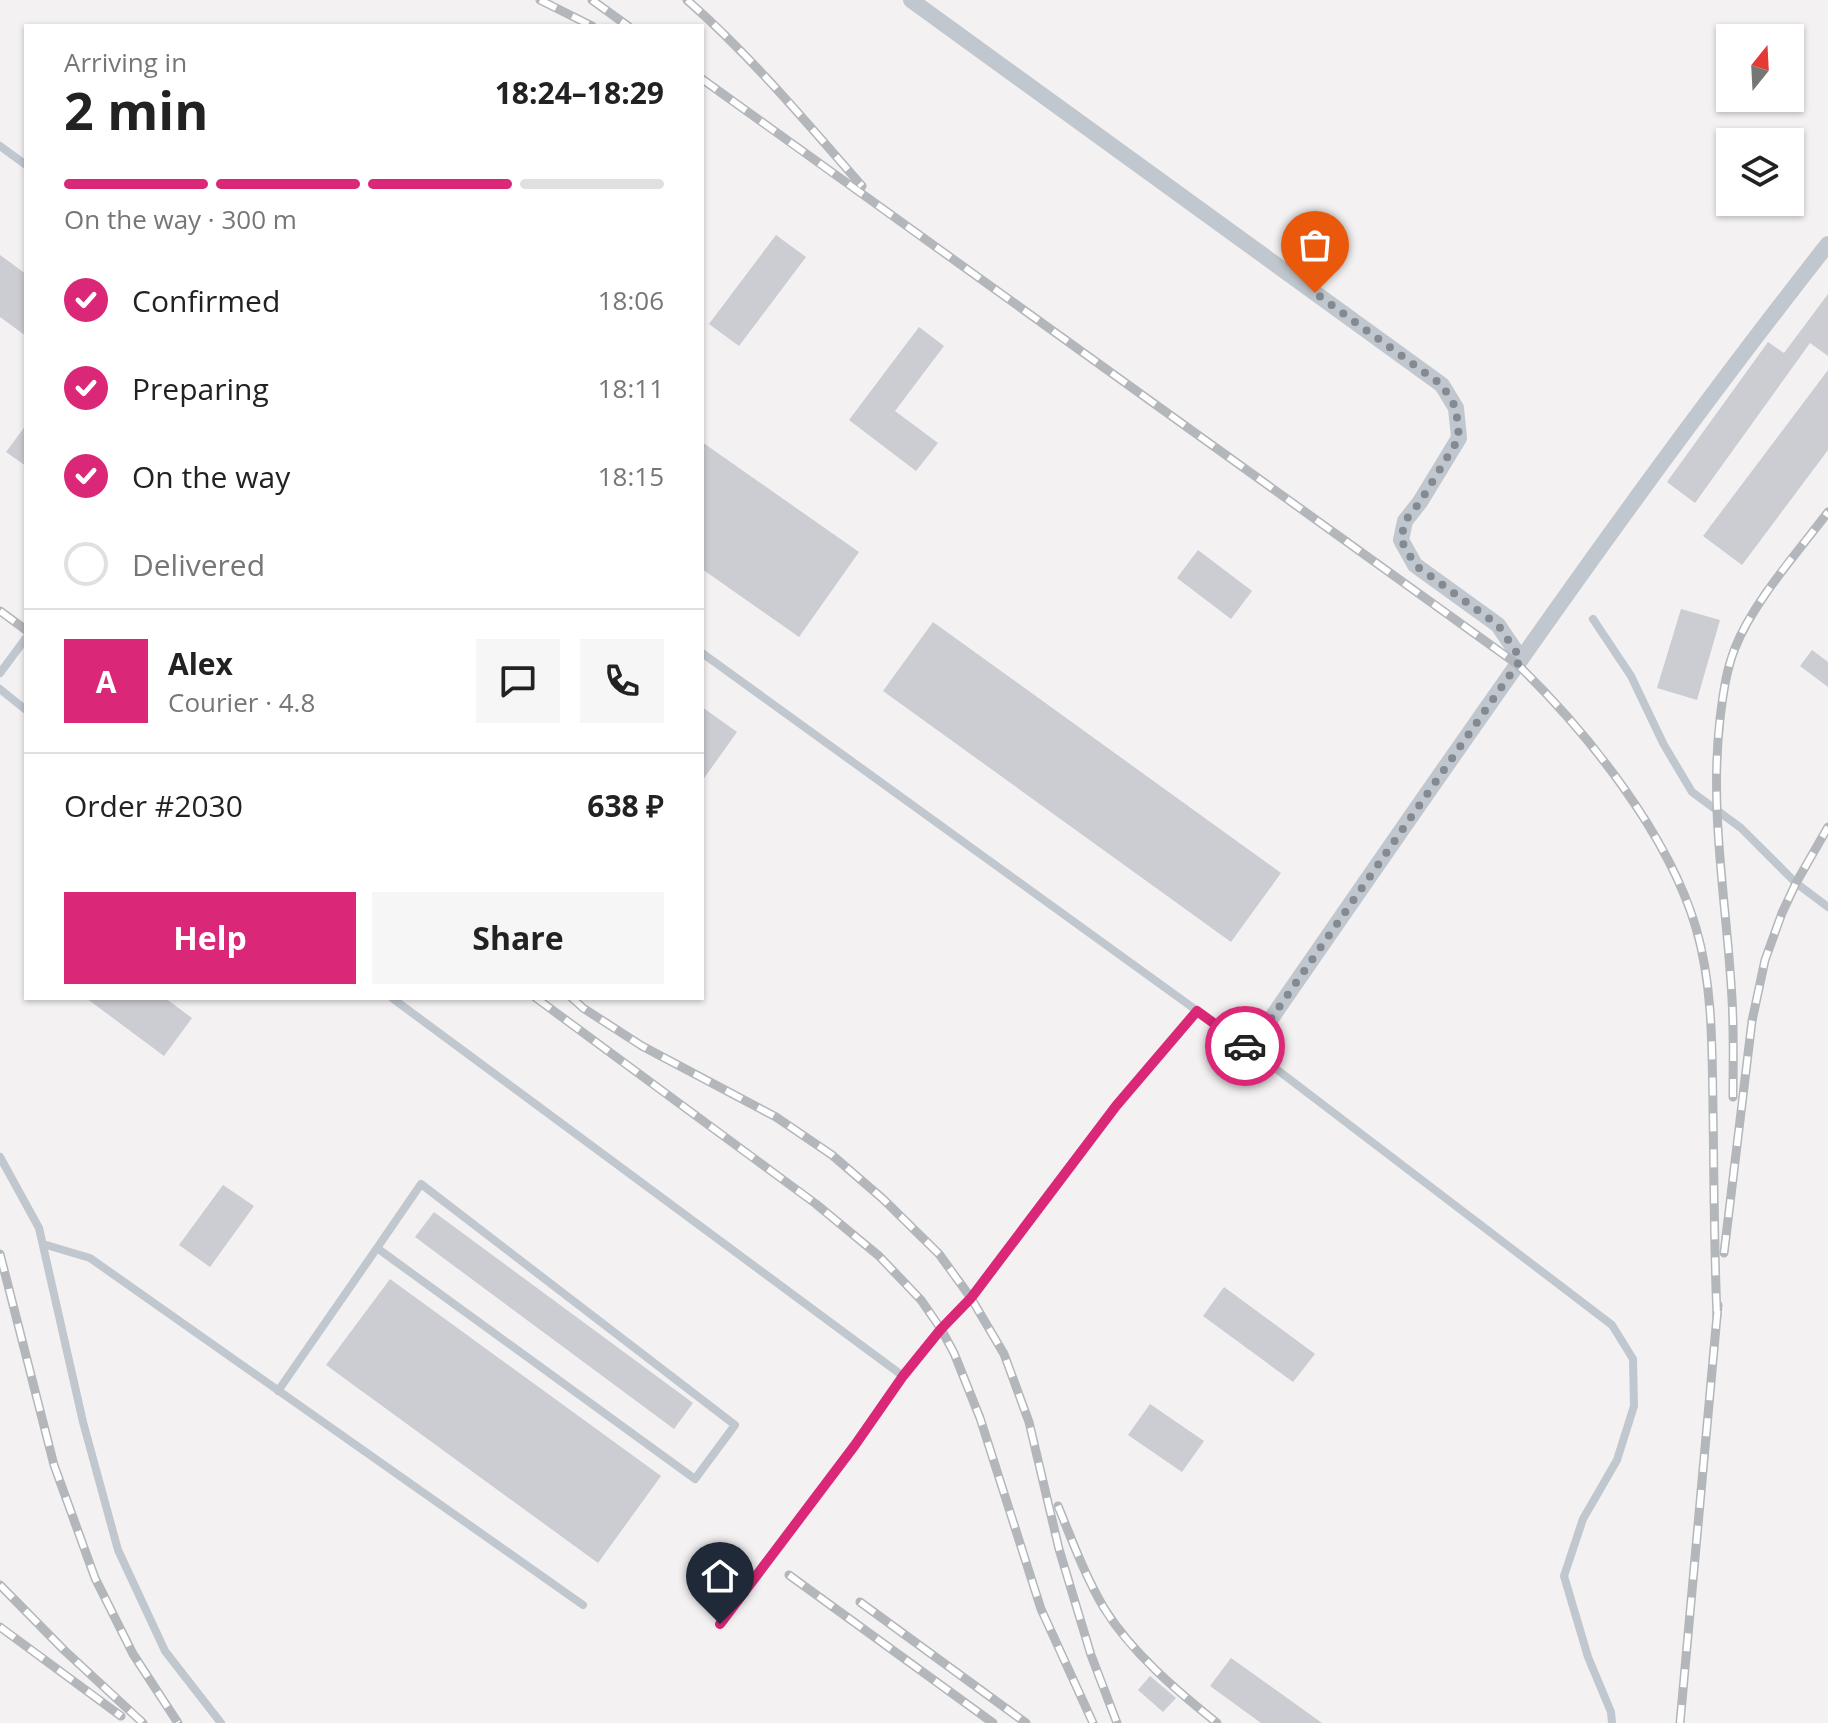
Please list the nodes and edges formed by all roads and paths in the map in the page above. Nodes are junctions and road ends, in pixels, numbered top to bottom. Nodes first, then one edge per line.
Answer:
1 (911, 0) edge
2 (0, 146) edge
3 (24, 164) edge
4 (1828, 244) edge
5 (1593, 619) dead end
6 (24, 641) edge
7 (704, 654) edge
8 (1521, 659) junction
9 (0, 673) edge
10 (0, 689) edge
11 (24, 708) edge
12 (1828, 907) edge
13 (395, 1000) edge
14 (1197, 1011) junction
15 (1250, 1049) junction
16 (0, 1157) edge
17 (43, 1244) junction
18 (377, 1248) junction
19 (903, 1376) junction
20 (278, 1391) junction
21 (583, 1605) dead end
22 (720, 1624) dead end
23 (221, 1723) edge
24 (1612, 1723) edge

1 - 8 street
2 - 3 lane
4 - 8 street
5 - 12 lane
6 - 9 lane
7 - 14 lane
8 - 15 street
10 - 11 lane
13 - 19 lane
14 - 15 lane
14 - 19 lane
15 - 24 lane
16 - 17 lane
17 - 20 lane
17 - 23 lane
18 - 18 lane
18 - 20 lane
19 - 22 lane
20 - 21 lane

